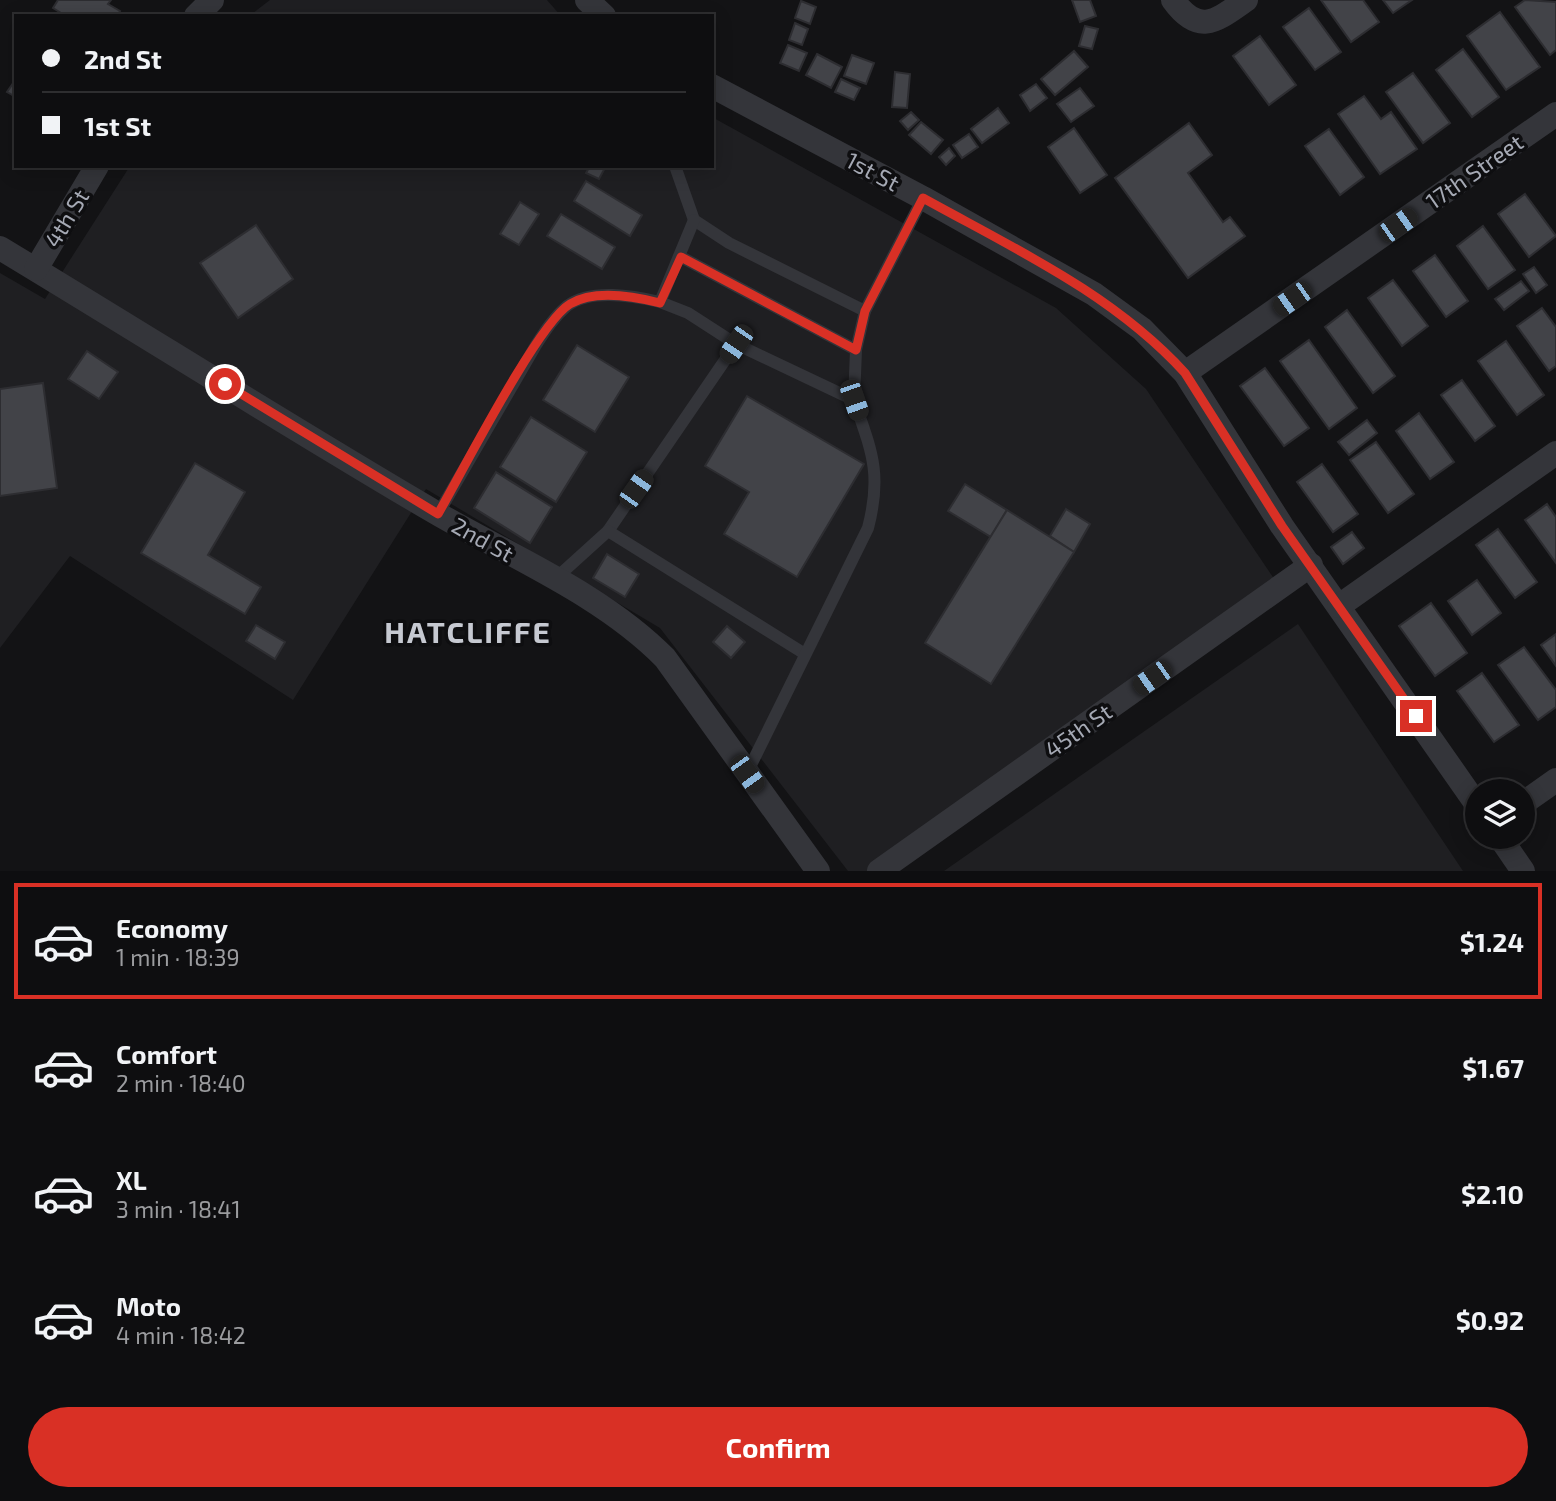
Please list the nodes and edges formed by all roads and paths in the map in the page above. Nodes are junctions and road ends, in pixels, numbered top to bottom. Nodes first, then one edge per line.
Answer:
1 (212, 0) edge
2 (587, 0) edge
3 (1173, 0) edge
4 (1247, 0) edge
5 (198, 14) edge
6 (602, 14) edge
7 (714, 87) edge
8 (1556, 114) edge
9 (96, 168) edge
10 (676, 168) edge
11 (923, 198) junction
12 (694, 220) junction
13 (0, 248) edge
14 (681, 257) junction
15 (36, 269) junction
16 (660, 303) junction
17 (865, 311) junction
18 (736, 344) junction
19 (856, 350) junction
20 (1185, 373) junction
21 (854, 400) junction
22 (1556, 453) edge
23 (438, 514) junction
24 (608, 531) junction
25 (1311, 565) junction
26 (555, 579) junction
27 (1339, 606) junction
28 (806, 654) junction
29 (747, 774) junction
30 (1556, 780) edge
31 (1465, 788) edge
32 (1535, 795) edge
33 (1508, 849) edge
34 (818, 871) edge
35 (879, 871) edge
36 (1523, 871) edge

1 - 5 street
2 - 6 street
3 - 4 street
7 - 11 street, 1st St
8 - 20 street, 17th Street
9 - 15 street, 4th St
10 - 12 lane
11 - 17 lane
11 - 20 street, 1st St
12 - 14 lane
12 - 17 lane
13 - 15 street, 2nd St
14 - 16 lane
14 - 19 lane
15 - 23 street, 2nd St
16 - 18 lane
16 - 23 lane
17 - 19 lane
18 - 21 lane
18 - 24 lane
19 - 21 lane
20 - 25 street, 1st St
21 - 28 lane
22 - 27 street
23 - 26 street, 2nd St
24 - 26 lane
24 - 28 lane
25 - 27 street, 1st St
25 - 35 street, 45th St
26 - 29 street, 2nd St
27 - 31 street, 1st St
28 - 29 lane
29 - 34 street, 2nd St
30 - 32 street
33 - 36 street

